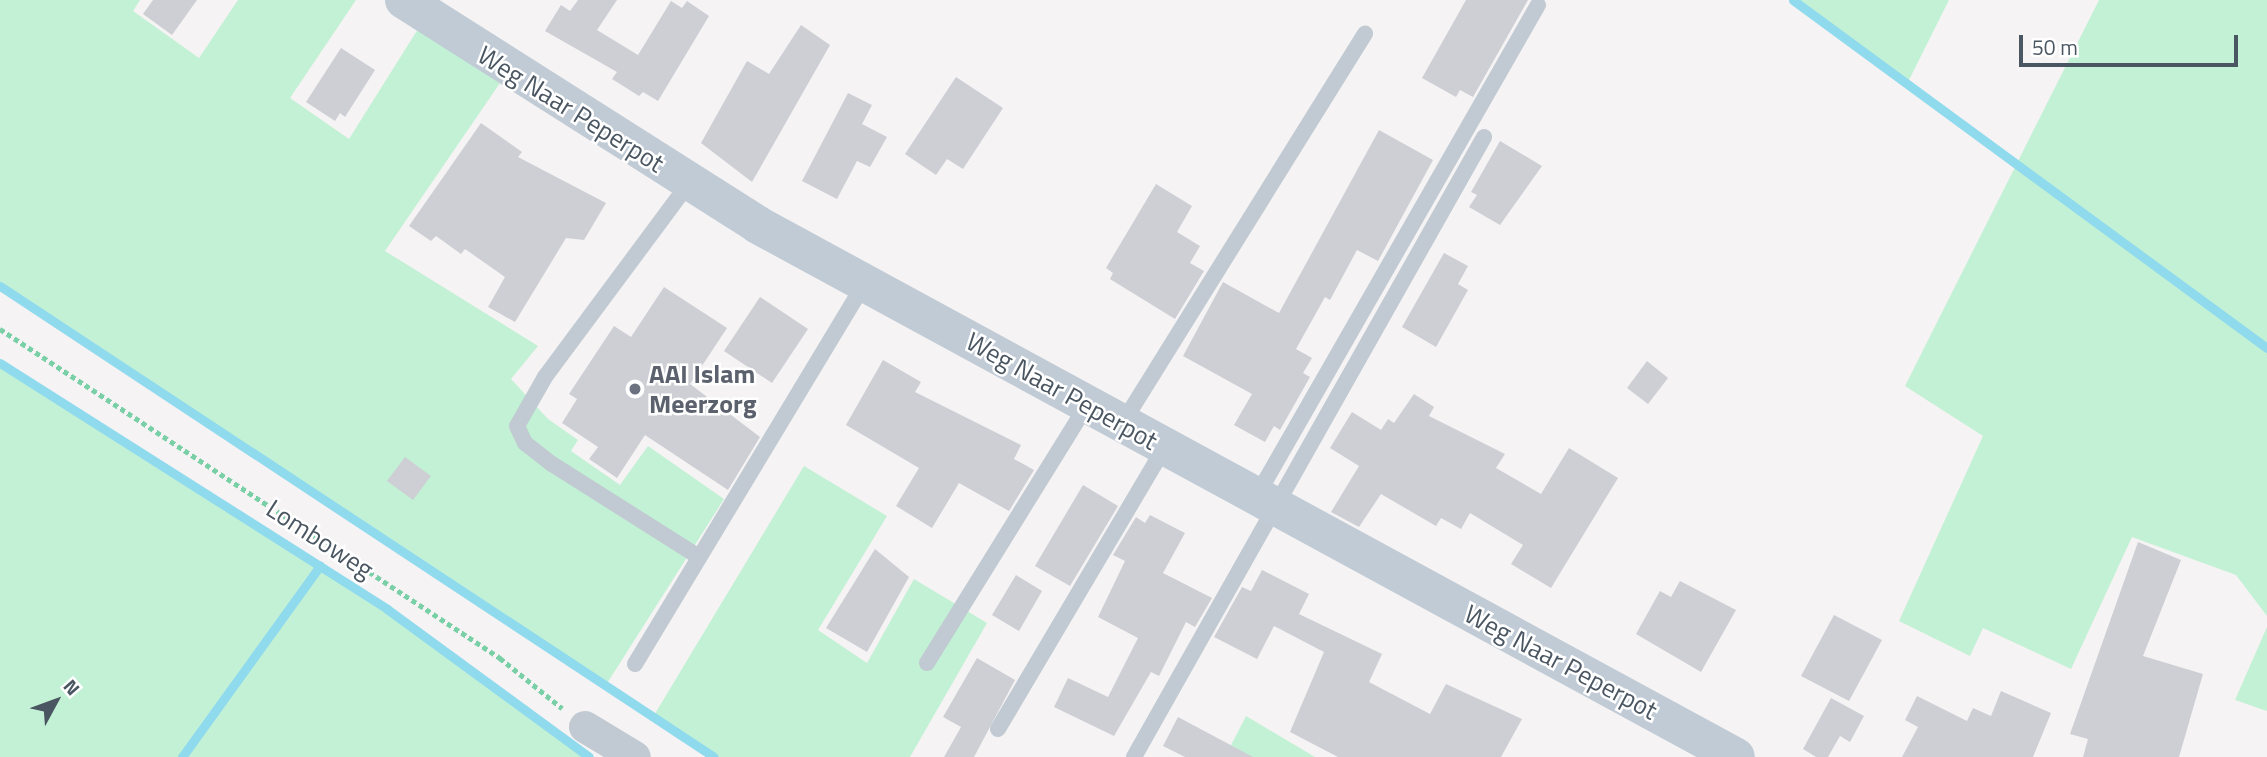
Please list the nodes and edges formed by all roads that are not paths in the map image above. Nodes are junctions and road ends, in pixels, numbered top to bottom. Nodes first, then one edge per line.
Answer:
1 (404, 0) edge
2 (1538, 5) dead end
3 (1365, 33) dead end
4 (1484, 137) dead end
5 (689, 183) junction
6 (865, 283) junction
7 (1087, 405) junction
8 (1122, 424) junction
9 (1165, 447) junction
10 (1265, 502) junction
11 (699, 557) junction
12 (927, 663) dead end
13 (635, 664) dead end
14 (585, 727) road end
15 (998, 729) dead end
16 (635, 757) edge
17 (1134, 757) edge
18 (1736, 757) edge

1 - 5 street, Weg Naar Peperpot
2 - 10 lane
3 - 8 lane
4 - 10 lane
5 - 6 street, Weg Naar Peperpot
5 - 11 lane
6 - 7 street, Weg Naar Peperpot
6 - 11 lane
7 - 8 street, Weg Naar Peperpot
7 - 12 lane
8 - 9 street, Weg Naar Peperpot
9 - 10 street, Weg Naar Peperpot
9 - 15 lane
10 - 17 lane
10 - 18 street, Weg Naar Peperpot
11 - 13 lane
14 - 16 street

